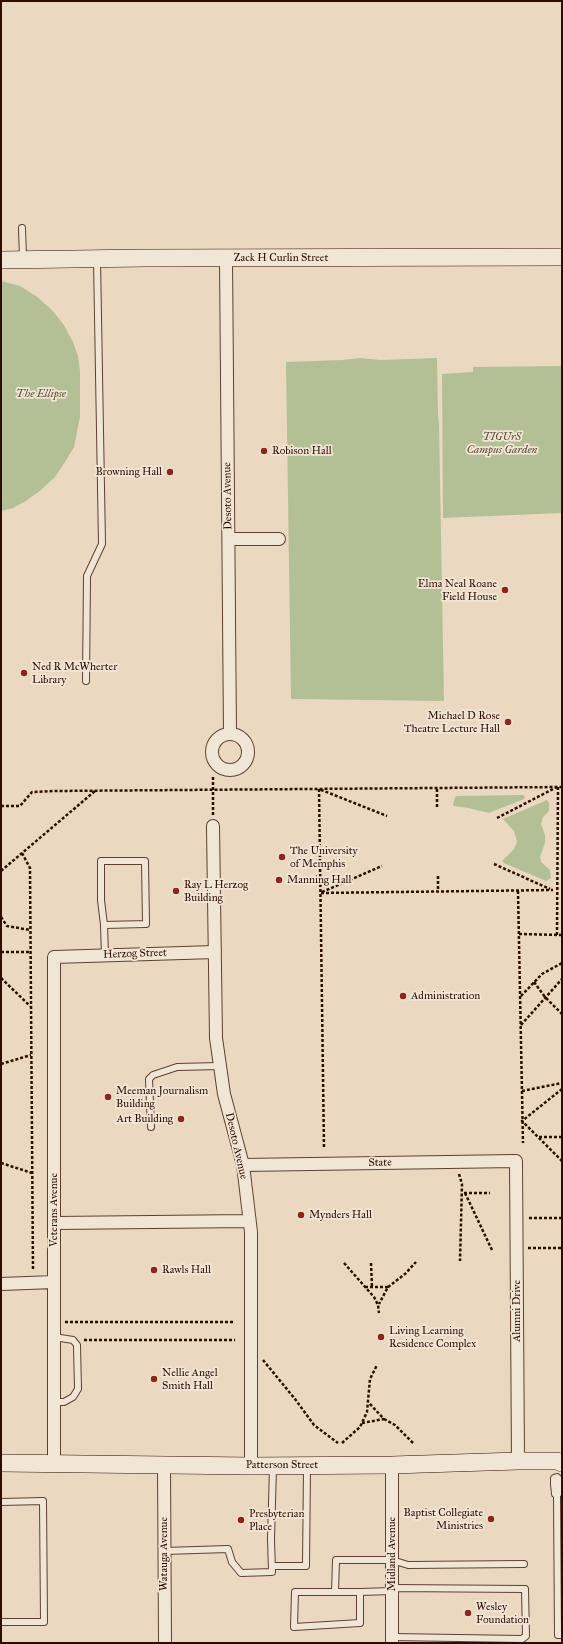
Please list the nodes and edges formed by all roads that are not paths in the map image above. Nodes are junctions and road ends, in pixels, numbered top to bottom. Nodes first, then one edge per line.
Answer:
1 (22, 228) dead end
2 (562, 257) edge
3 (97, 258) junction
4 (226, 258) junction
5 (23, 259) junction
6 (1, 260) edge
7 (229, 539) junction
8 (279, 539) dead end
9 (86, 681) dead end
10 (230, 734) dead end
11 (214, 826) road end
12 (104, 925) junction
13 (215, 952) junction
14 (105, 955) junction
15 (54, 957) joint
16 (220, 1066) junction
17 (151, 1126) dead end
18 (516, 1161) joint
19 (243, 1165) junction
20 (250, 1221) junction
21 (55, 1223) junction
22 (54, 1282) junction
23 (1, 1284) edge
24 (54, 1337) junction
25 (54, 1402) junction
26 (518, 1461) junction
27 (1, 1463) edge
28 (54, 1464) junction
29 (164, 1465) junction
30 (307, 1465) junction
31 (392, 1465) junction
32 (251, 1466) junction
33 (273, 1466) junction
34 (558, 1468) edge
35 (1, 1502) edge
36 (164, 1551) junction
37 (392, 1560) junction
38 (524, 1564) dead end
39 (272, 1566) junction
40 (392, 1590) junction
41 (335, 1592) junction
42 (360, 1592) junction
43 (1, 1622) edge
44 (562, 1635) edge
45 (392, 1640) edge
46 (165, 1643) edge

1 - 5 lane
2 - 4 street, Zack H Curlin Street
3 - 4 street, Zack H Curlin Street
3 - 5 street, Zack H Curlin Street
3 - 9 lane
4 - 7 street, Desoto Avenue
5 - 6 street, Zack H Curlin Street
7 - 8 street
7 - 10 street, Desoto Avenue
11 - 13 street, Desoto Avenue
12 - 12 lane
12 - 14 lane
13 - 14 street, Herzog Street
13 - 16 street, Desoto Avenue
14 - 15 street, Herzog Street
15 - 21 street, Veterans Avenue
16 - 17 lane
16 - 19 street, Desoto Avenue
18 - 19 street, State
18 - 26 street, Alumni Drive
19 - 20 street, Desoto Avenue
20 - 21 street
20 - 32 street, Desoto Avenue
21 - 22 street, Veterans Avenue
22 - 23 street
22 - 24 street, Veterans Avenue
24 - 25 street, Veterans Avenue
24 - 25 lane
25 - 28 street, Veterans Avenue
26 - 31 street, Patterson Street
26 - 34 street, Patterson Street
27 - 28 street, Patterson Street
28 - 29 street, Patterson Street
29 - 32 street, Patterson Street
29 - 36 street, Watauga Avenue
30 - 31 street, Patterson Street
30 - 33 street, Patterson Street
30 - 39 lane
31 - 37 street, Midland Avenue
32 - 33 street, Patterson Street
33 - 39 lane
34 - 44 lane
35 - 43 lane
36 - 39 lane
36 - 46 street, Watauga Avenue
37 - 38 lane
37 - 40 street, Midland Avenue
37 - 41 lane
40 - 42 lane
40 - 45 street, Midland Avenue
40 - 45 lane
41 - 42 lane
41 - 42 lane

